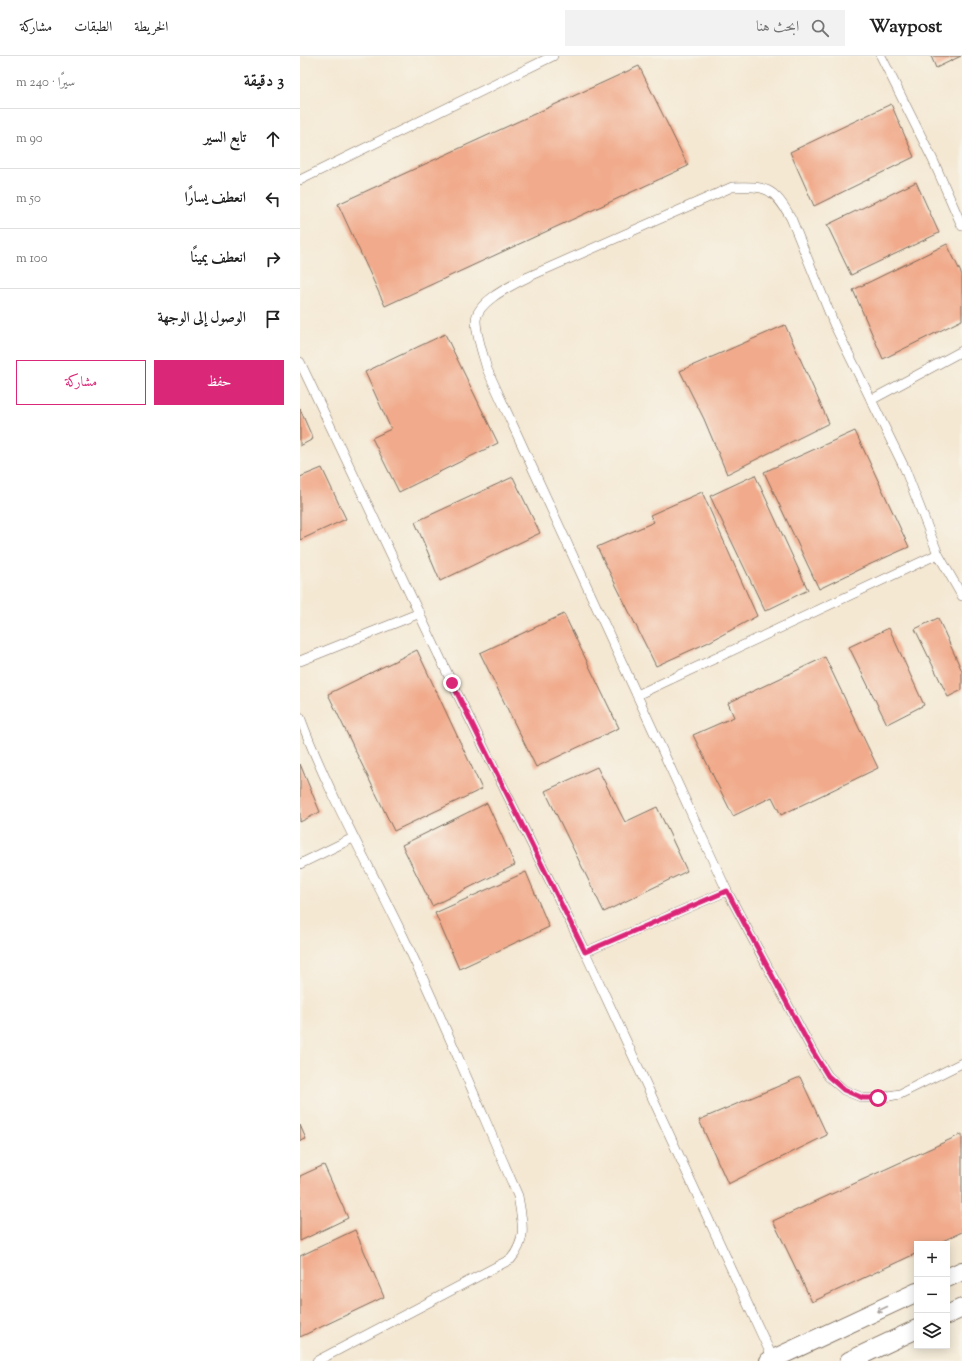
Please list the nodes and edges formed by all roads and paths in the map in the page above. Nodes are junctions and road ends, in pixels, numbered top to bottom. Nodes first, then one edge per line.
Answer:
1 (553, 56) edge
2 (881, 56) edge
3 (300, 180) edge
4 (962, 226) edge
5 (962, 351) edge
6 (300, 362) edge
7 (871, 400) junction
8 (938, 554) junction
9 (962, 596) edge
10 (420, 613) junction
11 (300, 661) edge
12 (637, 695) junction
13 (300, 717) edge
14 (353, 838) junction
15 (300, 864) edge
16 (727, 891) junction
17 (585, 952) junction
18 (962, 1063) edge
19 (962, 1271) edge
20 (949, 1277) edge
21 (914, 1293) edge
22 (962, 1308) edge
23 (950, 1314) edge
24 (914, 1330) edge
25 (772, 1360) edge
26 (317, 1361) edge
27 (849, 1361) edge

1 - 3 lane
2 - 4 lane
5 - 7 lane
6 - 10 lane
7 - 8 lane
7 - 12 lane
8 - 9 lane
8 - 12 lane
10 - 11 lane
10 - 17 lane
12 - 16 lane
13 - 14 lane
14 - 15 lane
14 - 26 lane
16 - 17 lane
16 - 18 lane
17 - 25 lane
19 - 20 street
21 -> 25 street
22 - 23 street
24 - 27 street

